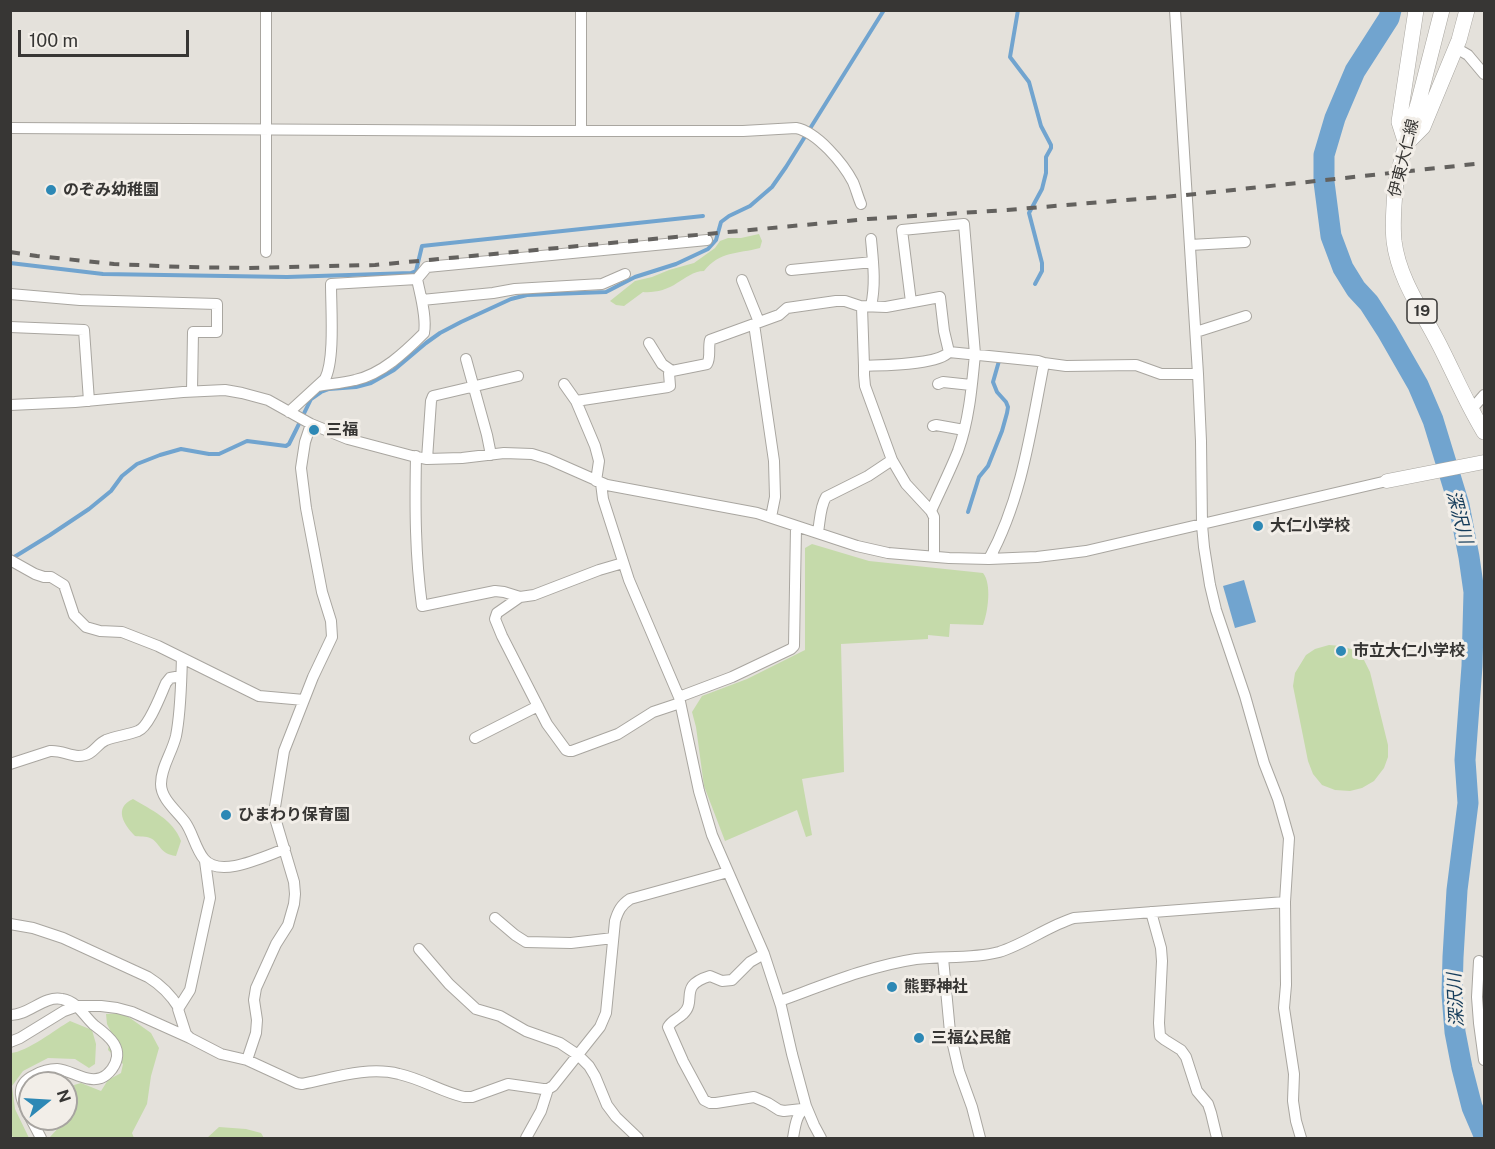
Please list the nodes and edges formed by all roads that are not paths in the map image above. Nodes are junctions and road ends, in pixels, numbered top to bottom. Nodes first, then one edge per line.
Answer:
1 (266, 10) edge
2 (581, 10) edge
3 (1175, 10) edge
4 (1416, 10) edge
5 (1443, 10) edge
6 (1467, 10) edge
7 (1456, 48) junction
8 (1485, 74) edge
9 (10, 128) edge
10 (266, 129) junction
11 (581, 131) junction
12 (1406, 144) junction
13 (861, 204) dead end
14 (871, 239) dead end
15 (707, 240) dead end
16 (1245, 242) dead end
17 (1190, 244) junction
18 (266, 252) dead end
19 (873, 262) junction
20 (791, 270) dead end
21 (625, 274) dead end
22 (417, 279) junction
23 (742, 280) dead end
24 (10, 294) edge
25 (422, 300) junction
26 (910, 302) junction
27 (866, 306) junction
28 (1246, 316) dead end
29 (756, 323) junction
30 (10, 327) edge
31 (1196, 332) junction
32 (649, 343) dead end
33 (949, 352) junction
34 (975, 354) junction
35 (466, 359) dead end
36 (1044, 363) junction
37 (864, 366) junction
38 (672, 371) junction
39 (1198, 374) junction
40 (518, 376) dead end
41 (564, 384) dead end
42 (938, 384) dead end
43 (971, 385) junction
44 (474, 386) junction
45 (316, 387) junction
46 (192, 391) junction
47 (1485, 395) edge
48 (89, 401) junction
49 (576, 401) junction
50 (10, 405) edge
51 (1471, 410) junction
52 (301, 418) junction
53 (933, 426) dead end
54 (964, 430) junction
55 (1485, 432) edge
56 (491, 454) junction
57 (422, 458) junction
58 (892, 460) junction
59 (1485, 462) edge
60 (1387, 481) joint
61 (599, 482) junction
62 (931, 511) junction
63 (771, 517) junction
64 (1202, 525) junction
65 (796, 527) junction
66 (818, 532) junction
67 (934, 557) junction
68 (989, 559) junction
69 (12, 563) edge
70 (623, 563) junction
71 (520, 597) junction
72 (182, 658) junction
73 (181, 676) junction
74 (304, 700) junction
75 (680, 700) junction
76 (538, 706) junction
77 (475, 738) dead end
78 (10, 764) edge
79 (285, 849) junction
80 (205, 861) junction
81 (728, 873) junction
82 (1285, 902) junction
83 (1151, 912) junction
84 (495, 918) dead end
85 (10, 924) edge
86 (613, 938) junction
87 (419, 949) dead end
88 (764, 954) junction
89 (943, 958) junction
90 (1479, 961) dead end
91 (780, 1000) junction
92 (78, 1006) junction
93 (179, 1008) junction
94 (10, 1015) edge
95 (190, 1038) junction
96 (10, 1042) edge
97 (578, 1055) junction
98 (247, 1060) junction
99 (1485, 1060) edge
100 (45, 1071) edge
101 (65, 1071) edge
102 (78, 1076) edge
103 (548, 1089) junction
104 (804, 1108) junction
105 (526, 1138) edge
106 (638, 1138) edge
107 (793, 1138) edge
108 (821, 1138) edge
109 (980, 1138) edge
110 (1217, 1138) edge
111 (1301, 1138) edge

1 - 10 street
2 - 11 street
3 - 17 street
4 - 12 main road
5 - 12 main road, 伊東大仁線 / 19
6 - 7 main road
7 - 8 street
7 - 12 main road
9 - 10 street
10 - 11 street
10 - 18 street
11 - 13 street
12 - 51 main road, 伊東大仁線 / 19, bridge
14 - 19 street
15 - 22 street
16 - 17 street
17 - 31 street
19 - 20 street
19 - 27 street
21 - 25 street
22 - 25 street
22 - 45 street
23 - 29 street
24 - 46 street
25 - 45 street
26 - 27 street
26 - 33 street
26 - 34 street
27 - 29 street
27 - 37 street
28 - 31 street
29 - 38 street
29 - 63 street
30 - 48 street
31 - 39 street
32 - 38 street
33 - 34 street
33 - 37 street
34 - 36 street
34 - 43 street
35 - 44 street
36 - 39 street
36 - 68 street
37 - 58 street
38 - 49 street
39 - 64 street
40 - 44 street
41 - 49 street
42 - 43 street
43 - 54 street
44 - 56 street
44 - 57 street
45 - 52 street
46 - 48 street
46 - 52 street
47 - 51 street
48 - 50 street
49 - 61 street
51 - 55 main road, 伊東大仁線 / 19
52 - 57 street
52 - 74 street
53 - 54 street
54 - 62 street
56 - 57 street
56 - 61 street
57 - 71 street
58 - 62 street
58 - 66 street
59 - 60 street
60 - 64 street
61 - 63 street
61 - 70 street
62 - 67 street
63 - 65 street
64 - 68 street
64 - 82 street
65 - 66 street
65 - 75 street
66 - 67 street
67 - 68 street
69 - 72 street
70 - 71 street
70 - 75 street
71 - 76 street
72 - 73 street
72 - 74 street
73 - 78 street
73 - 80 street
74 - 79 street
75 - 76 street
75 - 81 street
76 - 77 street
79 - 80 street
79 - 98 street
80 - 93 street
81 - 86 street
81 - 88 street
82 - 83 street
82 - 111 street
83 - 89 street
83 - 110 street
84 - 86 street
85 - 93 street
86 - 97 street
87 - 97 street
88 - 91 street
88 - 104 street
89 - 91 street
89 - 109 street
90 - 99 street
91 - 104 street
92 - 94 street
92 - 95 street
92 - 96 street
92 - 102 street
93 - 95 street
95 - 98 street
97 - 103 street
97 - 106 street
98 - 103 street
100 - 101 street
103 - 105 street
104 - 107 street
104 - 108 street

